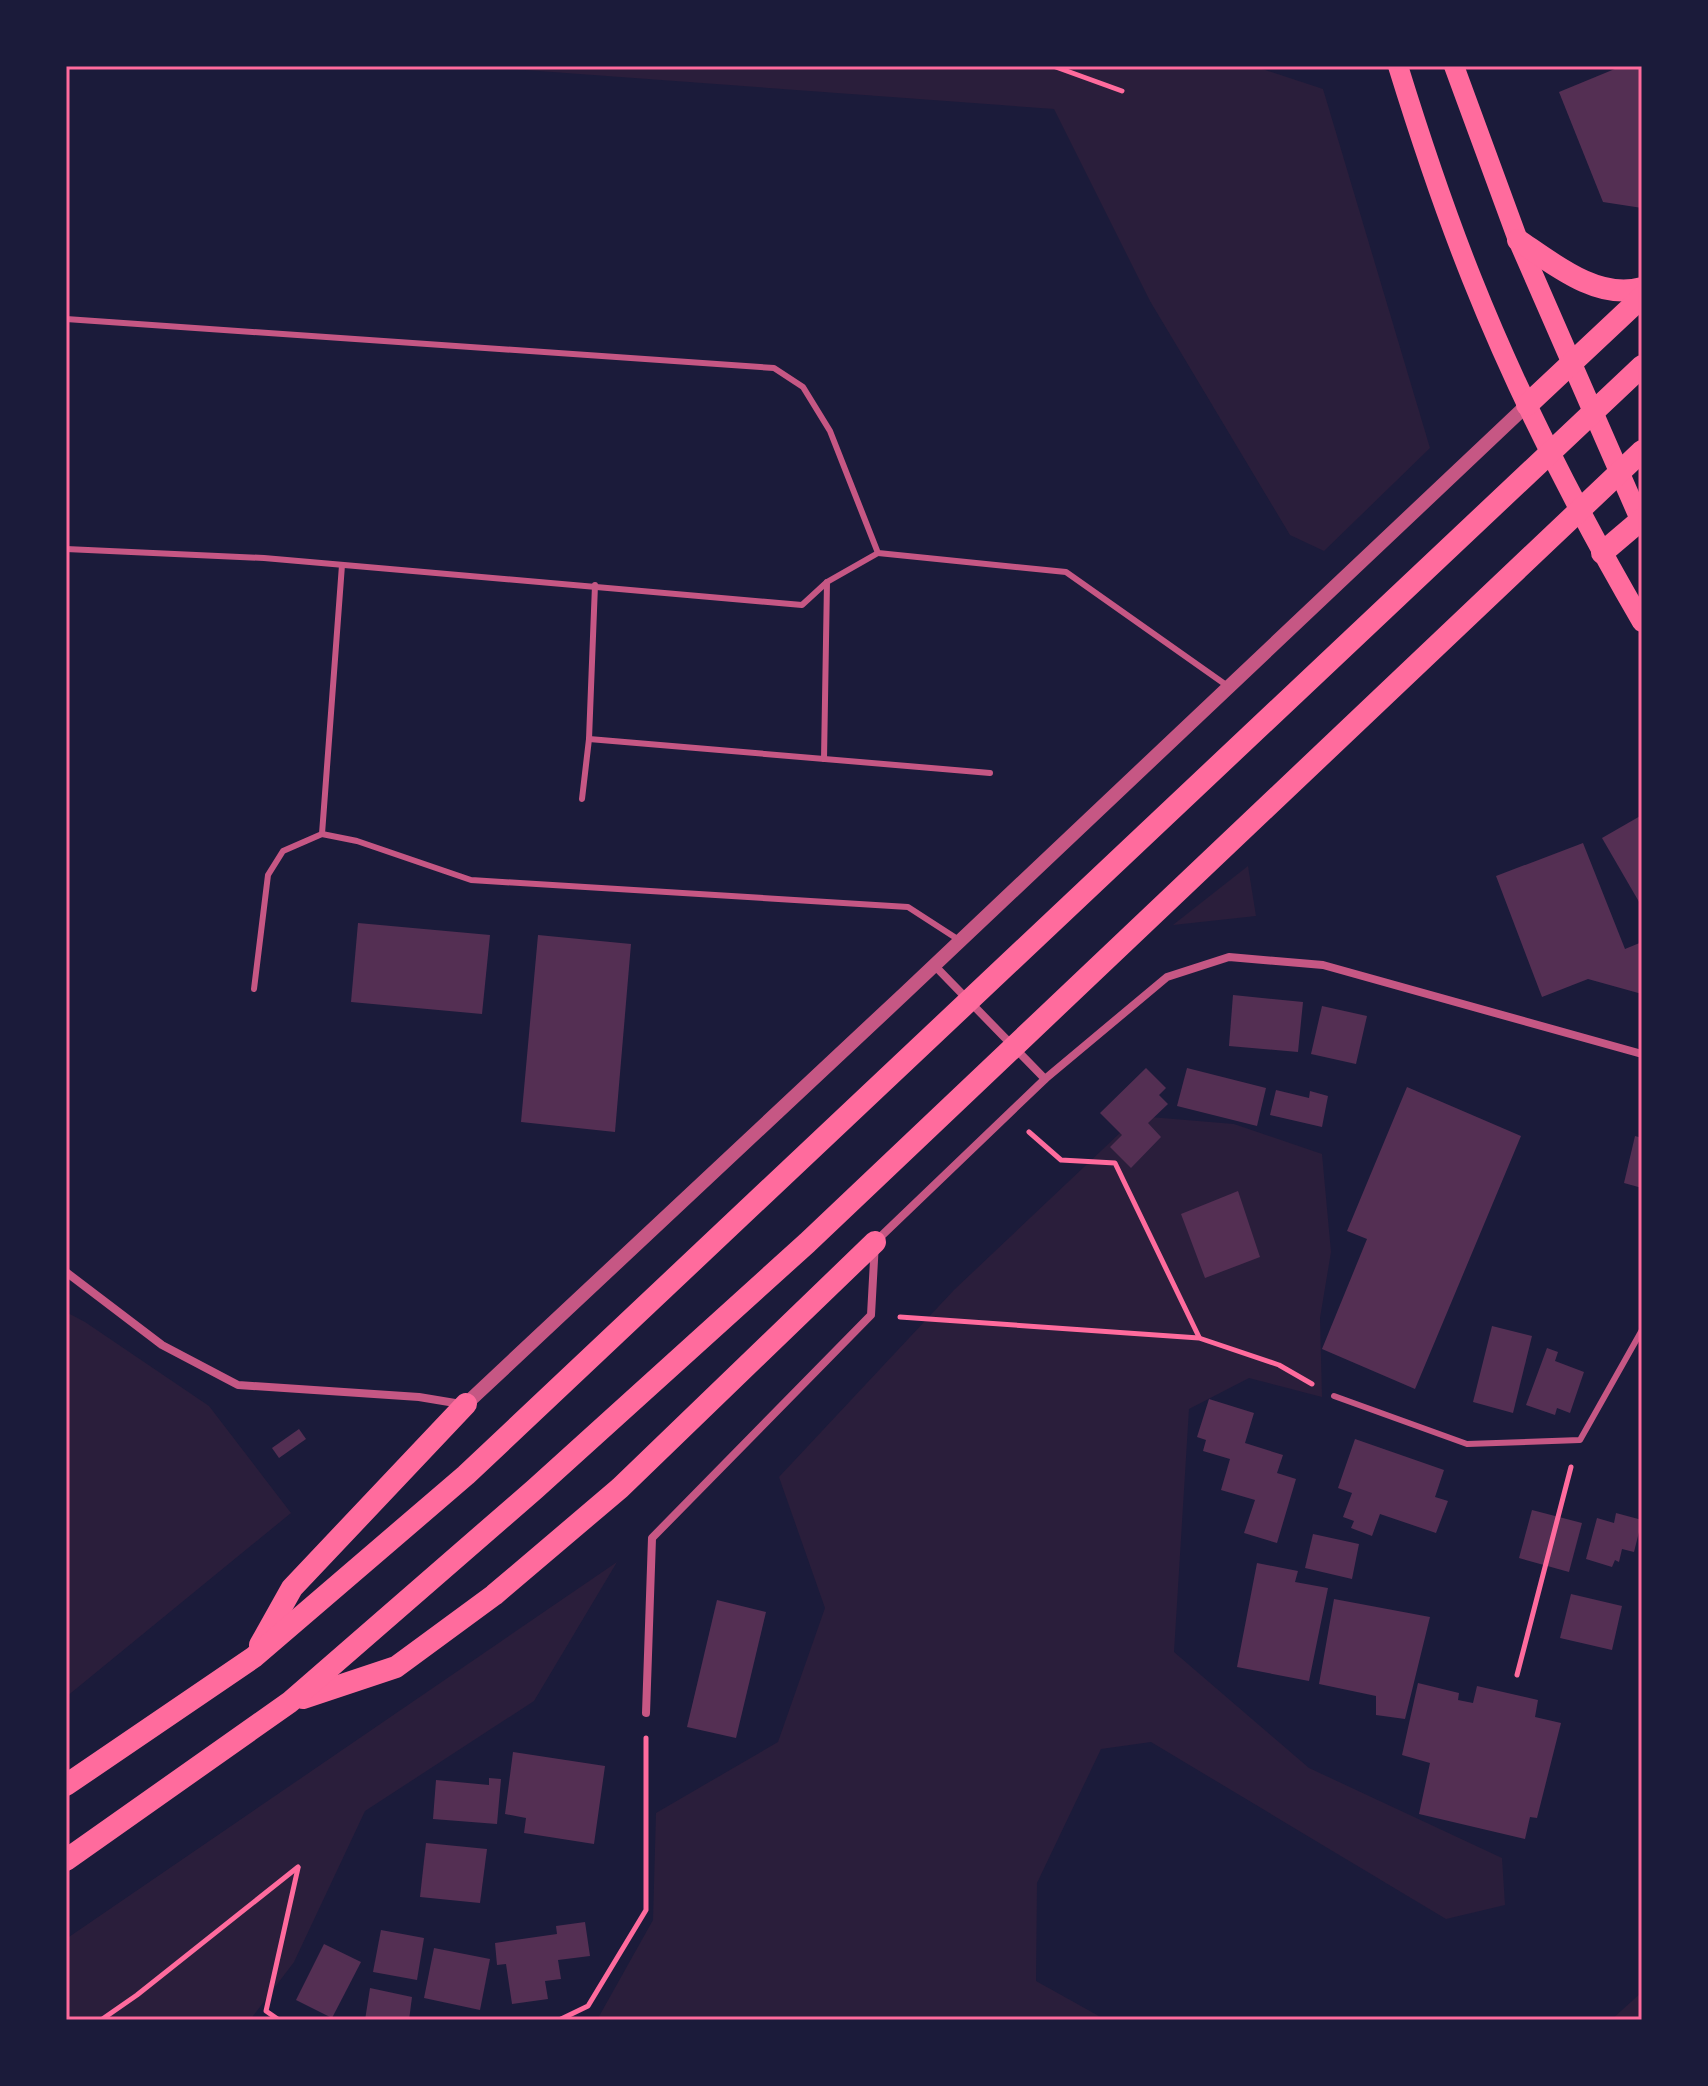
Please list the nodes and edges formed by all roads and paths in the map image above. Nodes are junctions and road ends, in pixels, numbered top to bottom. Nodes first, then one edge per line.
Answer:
1 (1053, 66) edge
2 (1398, 66) edge
3 (1454, 66) edge
4 (1122, 91) dead end
5 (1518, 240) junction
6 (1642, 288) edge
7 (1642, 297) edge
8 (66, 319) edge
9 (1571, 364) junction
10 (1642, 366) edge
11 (1527, 405) junction
12 (1642, 451) edge
13 (1641, 521) edge
14 (66, 549) edge
15 (878, 553) junction
16 (1602, 553) junction
17 (342, 565) junction
18 (827, 582) junction
19 (595, 585) junction
20 (1642, 622) edge
21 (1229, 687) junction
22 (589, 739) junction
23 (824, 759) junction
24 (990, 773) dead end
25 (582, 799) dead end
26 (322, 834) junction
27 (960, 941) junction
28 (934, 965) junction
29 (254, 989) dead end
30 (1642, 1054) edge
31 (1045, 1079) junction
32 (1010, 1115) junction
33 (875, 1242) junction
34 (66, 1272) edge
35 (871, 1315) junction
36 (1642, 1330) edge
37 (1199, 1338) junction
38 (1334, 1396) joint
39 (466, 1404) junction
40 (1563, 1495) dead end
41 (254, 1657) junction
42 (1517, 1675) dead end
43 (290, 1702) junction
44 (646, 1713) joint
45 (66, 1785) edge
46 (66, 1860) edge
47 (101, 2020) edge
48 (279, 2020) edge
49 (559, 2020) edge

1 - 4 path
2 - 11 main road
3 - 5 main road
5 - 6 highway
5 - 9 main road
7 - 9 highway
8 - 15 lane
9 - 11 highway
9 - 13 main road
10 - 41 highway
11 - 16 main road
11 - 21 street
12 - 43 highway
13 - 16 highway
14 - 17 lane
15 - 18 lane
15 - 21 lane
16 - 20 main road
17 - 19 lane
17 - 26 lane
18 - 19 lane
18 - 23 lane
19 - 22 lane
21 - 27 street
22 - 23 lane
22 - 25 lane
23 - 24 lane
26 - 27 lane
26 - 29 lane
27 - 28 street
28 - 31 street
28 - 39 street
30 - 31 street
31 - 32 street
32 - 33 street
32 - 37 path
33 - 35 street
33 - 43 highway
34 - 39 street
35 - 37 path
35 - 44 street
36 - 38 lane
37 - 38 path
39 - 41 highway
40 - 42 path
41 - 45 highway
43 - 46 highway
44 - 49 path
47 - 48 path

